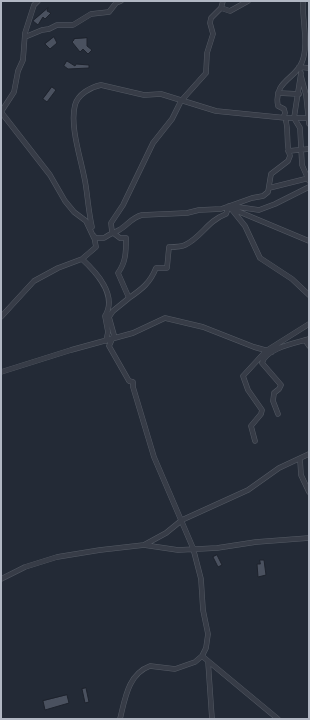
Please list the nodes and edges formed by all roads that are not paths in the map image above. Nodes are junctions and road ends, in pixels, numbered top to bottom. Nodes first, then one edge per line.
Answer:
1 (121, 1) edge
2 (223, 1) edge
3 (248, 1) edge
4 (303, 1) edge
5 (36, 2) edge
6 (221, 8) junction
7 (25, 37) junction
8 (299, 67) junction
9 (309, 68) edge
10 (301, 73) junction
11 (278, 93) junction
12 (298, 94) junction
13 (308, 95) edge
14 (181, 101) junction
15 (1, 112) edge
16 (286, 118) junction
17 (294, 118) junction
18 (308, 118) edge
19 (309, 124) edge
20 (302, 149) junction
21 (309, 149) edge
22 (288, 150) junction
23 (309, 179) edge
24 (309, 187) edge
25 (269, 188) junction
26 (230, 207) junction
27 (112, 232) junction
28 (94, 238) junction
29 (309, 241) edge
30 (82, 259) junction
31 (309, 295) edge
32 (129, 298) junction
33 (2, 316) edge
34 (309, 324) edge
35 (307, 339) edge
36 (109, 341) junction
37 (309, 346) edge
38 (266, 351) junction
39 (272, 352) junction
40 (1, 372) edge
41 (278, 414) dead end
42 (255, 441) dead end
43 (309, 454) edge
44 (300, 459) junction
45 (309, 492) edge
46 (182, 520) junction
47 (309, 538) edge
48 (144, 545) junction
49 (193, 548) junction
50 (1, 579) edge
51 (202, 656) junction
52 (208, 661) junction
53 (120, 719) edge
54 (212, 719) edge
55 (278, 719) edge

1 - 7 street
2 - 6 street
3 - 6 street
4 - 8 street
5 - 7 street
6 - 14 street
7 - 15 street
8 - 9 street
8 - 10 street
8 - 11 street
10 - 12 street
10 - 13 street
11 - 12 street
11 - 16 street
12 - 13 street
12 - 17 street
13 - 18 street
14 - 16 street
14 - 27 street
14 - 28 street
15 - 28 street
16 - 17 street
16 - 22 street
17 - 18 street
17 - 20 street
18 - 19 street
20 - 21 street
20 - 22 street
20 - 23 street
22 - 25 street
23 - 25 street
24 - 26 street
25 - 26 street
26 - 27 street
26 - 29 street
26 - 31 street
26 - 32 street
27 - 28 street
27 - 32 street
28 - 30 street
30 - 33 street
30 - 36 street
32 - 36 street
34 - 38 street
35 - 37 street
35 - 39 street
36 - 38 street
36 - 40 street
36 - 46 street
38 - 39 street
38 - 42 street
39 - 41 street
43 - 44 street
44 - 45 street
44 - 46 street
46 - 48 street
46 - 49 street
47 - 49 street
48 - 49 street
48 - 50 street
49 - 51 street
51 - 52 street
51 - 53 street
52 - 54 street
52 - 55 street

